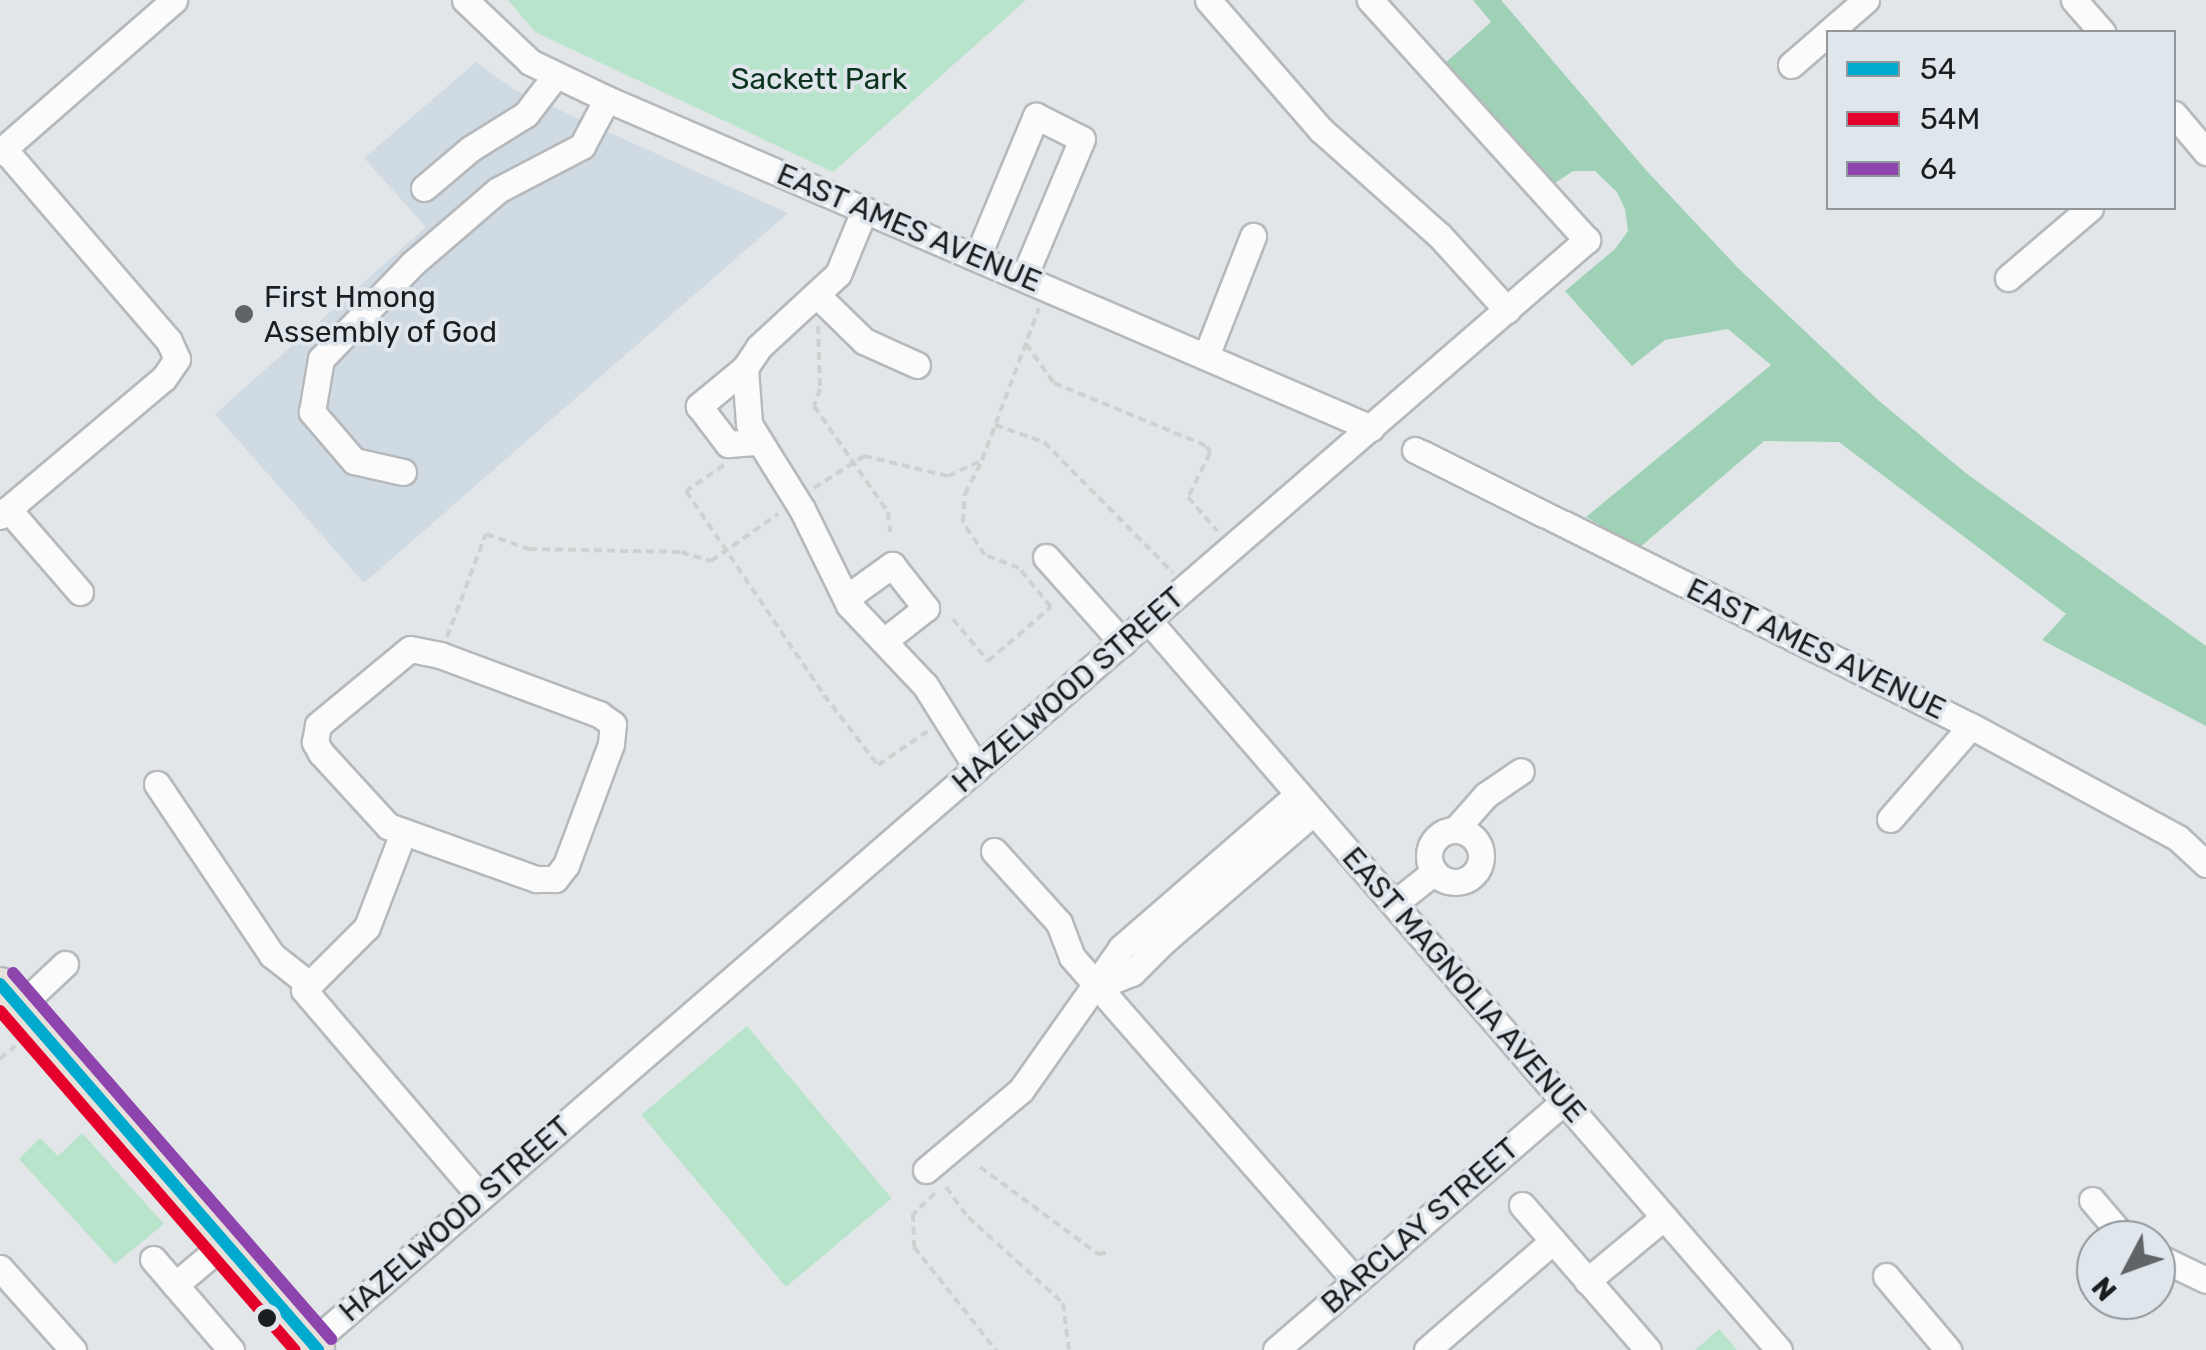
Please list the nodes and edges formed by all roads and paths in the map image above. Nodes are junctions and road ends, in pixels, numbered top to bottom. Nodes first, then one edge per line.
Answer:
1 (174, 0) edge
2 (465, 0) edge
3 (1208, 0) edge
4 (1370, 0) edge
5 (1866, 0) edge
6 (2074, 0) edge
7 (1832, 30) edge
8 (2100, 30) edge
9 (1826, 36) edge
10 (1791, 65) dead end
11 (556, 74) junction
12 (606, 99) junction
13 (2177, 125) edge
14 (2, 150) edge
15 (2206, 152) edge
16 (424, 188) dead end
17 (2088, 210) edge
18 (864, 211) junction
19 (1253, 236) dead end
20 (978, 256) junction
21 (2008, 278) dead end
22 (1036, 282) junction
23 (813, 300) junction
24 (1507, 310) junction
25 (1026, 344) junction
26 (1206, 356) junction
27 (916, 365) dead end
28 (745, 368) junction
29 (995, 425) junction
30 (1371, 428) junction
31 (750, 442) junction
32 (1415, 450) dead end
33 (982, 460) junction
34 (854, 462) junction
35 (403, 472) dead end
36 (796, 500) junction
37 (4, 512) edge
38 (1216, 531) dead end
39 (890, 532) dead end
40 (726, 551) junction
41 (1046, 557) dead end
42 (1187, 587) junction
43 (80, 592) dead end
44 (846, 598) junction
45 (953, 619) dead end
46 (1148, 620) junction
47 (884, 641) junction
48 (1122, 643) junction
49 (440, 656) junction
50 (944, 720) junction
51 (1971, 726) junction
52 (977, 768) junction
53 (1522, 771) dead end
54 (157, 784) dead end
55 (1306, 803) junction
56 (1890, 819) dead end
57 (1455, 830) junction
58 (403, 833) junction
59 (994, 851) dead end
60 (2206, 864) edge
61 (1434, 872) junction
62 (1395, 903) junction
63 (65, 964) dead end
64 (1099, 986) junction
65 (307, 988) junction
66 (10, 995) edge
67 (15, 1046) dead end
68 (0, 1059) edge
69 (1564, 1101) junction
70 (980, 1167) dead end
71 (936, 1183) junction
72 (481, 1197) junction
73 (2092, 1200) dead end
74 (1522, 1205) dead end
75 (1664, 1218) junction
76 (2109, 1220) edge
77 (1553, 1241) junction
78 (224, 1243) junction
79 (1106, 1253) dead end
80 (152, 1259) dead end
81 (2176, 1266) edge
82 (0, 1268) edge
83 (1886, 1276) dead end
84 (2206, 1280) edge
85 (1356, 1281) junction
86 (1587, 1282) junction
87 (175, 1285) junction
88 (311, 1348) edge
89 (74, 1350) edge
90 (231, 1350) edge
91 (996, 1350) edge
92 (1069, 1350) edge
93 (1276, 1350) edge
94 (1427, 1350) edge
95 (1648, 1350) edge
96 (1779, 1350) edge
97 (1948, 1350) edge

1 - 14 street
2 - 11 street, EAST AMES AVENUE
3 - 24 street
4 - 24 street, HAZELWOOD STREET
5 - 7 street
6 - 8 street
9 - 10 street
11 - 12 street, EAST AMES AVENUE
11 - 16 street
12 - 18 street, EAST AMES AVENUE
12 - 35 street
13 - 15 street
14 - 37 street
17 - 21 street
18 - 20 street, EAST AMES AVENUE
18 - 23 street
19 - 26 street
20 - 22 street, EAST AMES AVENUE
20 - 22 street
22 - 25 path
22 - 26 street, EAST AMES AVENUE
23 - 27 street
23 - 28 street
23 - 34 path
24 - 30 street, HAZELWOOD STREET
25 - 29 path
25 - 38 path
26 - 30 street, EAST AMES AVENUE
28 - 31 street
28 - 31 street
29 - 33 path
29 - 42 path
30 - 42 street, HAZELWOOD STREET
31 - 36 street
31 - 40 path
32 - 51 street, EAST AMES AVENUE
33 - 34 path
33 - 45 path
34 - 36 path
34 - 39 path
36 - 40 path
36 - 44 street
37 - 43 street
40 - 49 path
40 - 50 path
41 - 48 street
42 - 46 street, HAZELWOOD STREET
44 - 47 street
44 - 47 street
46 - 48 street, HAZELWOOD STREET
46 - 55 street, EAST MAGNOLIA AVENUE
47 - 50 street
48 - 52 street, HAZELWOOD STREET
49 - 58 street
49 - 58 street
50 - 52 street
51 - 56 street
51 - 60 street, EAST AMES AVENUE
52 - 72 street, HAZELWOOD STREET
53 - 57 street
54 - 65 street
55 - 62 street, EAST MAGNOLIA AVENUE
55 - 64 street
57 - 61 street
57 - 61 street
58 - 65 street
59 - 64 street
61 - 62 street
62 - 69 street, EAST MAGNOLIA AVENUE
63 - 66 street
64 - 71 street
64 - 85 street
65 - 72 street
66 - 78 main road
67 - 68 path
69 - 75 street, EAST MAGNOLIA AVENUE
69 - 85 street, BARCLAY STREET
70 - 79 path
71 - 91 path
71 - 92 path
72 - 88 street, HAZELWOOD STREET
73 - 76 street
74 - 77 street
75 - 86 street
75 - 96 street, EAST MAGNOLIA AVENUE
77 - 86 street
77 - 94 street
78 - 87 street
78 - 88 main road
80 - 87 street
81 - 84 street
82 - 89 street
83 - 97 street
85 - 93 street, BARCLAY STREET
86 - 95 street
87 - 90 street

